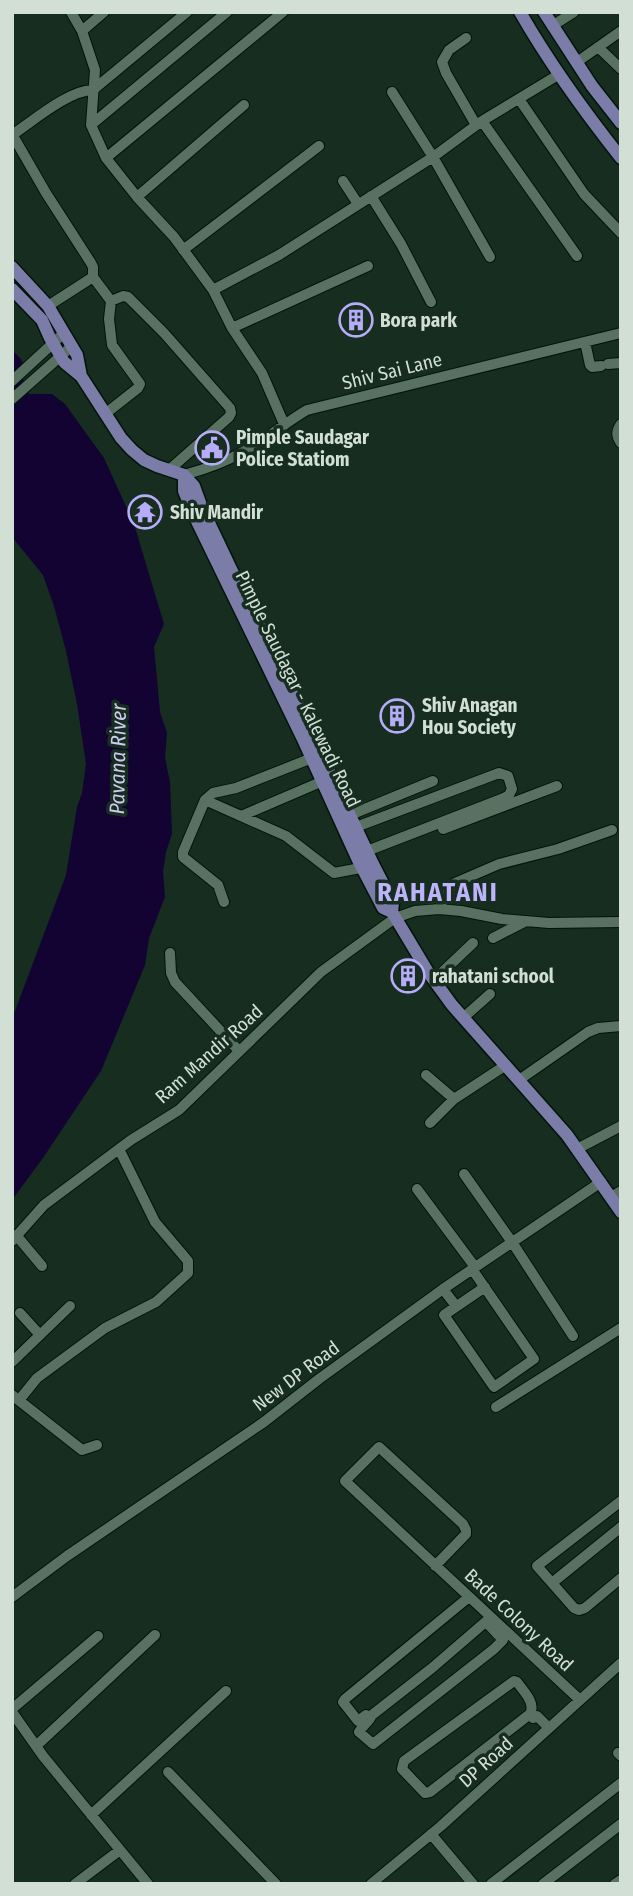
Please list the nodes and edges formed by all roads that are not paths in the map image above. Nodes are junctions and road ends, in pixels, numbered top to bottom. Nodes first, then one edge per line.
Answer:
1 (71, 12) edge
2 (104, 12) edge
3 (187, 12) edge
4 (227, 12) edge
5 (283, 12) edge
6 (520, 12) edge
7 (544, 12) edge
8 (574, 12) edge
9 (552, 26) junction
10 (82, 31) junction
11 (621, 32) edge
12 (466, 38) dead end
13 (598, 47) junction
14 (577, 62) junction
15 (621, 69) edge
16 (558, 75) junction
17 (93, 90) junction
18 (392, 92) dead end
19 (519, 99) junction
20 (244, 104) dead end
21 (479, 123) junction
22 (621, 123) edge
23 (90, 125) junction
24 (12, 134) edge
25 (319, 146) dead end
26 (433, 157) junction
27 (106, 158) junction
28 (621, 158) edge
29 (343, 181) dead end
30 (372, 196) junction
31 (137, 197) junction
32 (358, 204) junction
33 (621, 233) edge
34 (183, 250) junction
35 (577, 256) dead end
36 (490, 257) dead end
37 (368, 266) dead end
38 (12, 267) edge
39 (93, 277) junction
40 (12, 289) edge
41 (213, 290) junction
42 (111, 302) junction
43 (431, 302) dead end
44 (48, 306) junction
45 (232, 328) junction
46 (64, 333) junction
47 (621, 333) edge
48 (584, 342) junction
49 (53, 343) junction
50 (72, 346) junction
51 (60, 355) junction
52 (621, 363) edge
53 (81, 376) junction
54 (12, 381) edge
55 (12, 398) edge
56 (105, 414) junction
57 (284, 424) junction
58 (621, 424) edge
59 (621, 443) edge
60 (169, 470) junction
61 (184, 475) junction
62 (272, 665) junction
63 (312, 758) junction
64 (323, 781) junction
65 (433, 781) dead end
66 (557, 786) dead end
67 (205, 800) junction
68 (350, 815) junction
69 (241, 816) junction
70 (356, 827) junction
71 (612, 830) dead end
72 (366, 860) junction
73 (224, 902) dead end
74 (439, 909) junction
75 (394, 915) junction
76 (526, 921) junction
77 (621, 922) edge
78 (493, 938) dead end
79 (473, 943) dead end
80 (170, 953) dead end
81 (434, 980) junction
82 (490, 994) dead end
83 (463, 1018) junction
84 (621, 1026) edge
85 (239, 1051) junction
86 (506, 1066) junction
87 (426, 1075) dead end
88 (519, 1080) junction
89 (454, 1100) junction
90 (430, 1123) dead end
91 (621, 1126) edge
92 (119, 1149) junction
93 (576, 1149) junction
94 (464, 1174) dead end
95 (601, 1182) junction
96 (417, 1189) dead end
97 (616, 1194) edge
98 (621, 1212) edge
99 (14, 1238) edge
100 (512, 1242) junction
101 (42, 1266) dead end
102 (473, 1268) junction
103 (485, 1286) junction
104 (443, 1289) junction
105 (70, 1306) dead end
106 (456, 1306) junction
107 (20, 1313) dead end
108 (621, 1329) edge
109 (40, 1335) junction
110 (573, 1336) dead end
111 (12, 1362) edge
112 (16, 1397) edge
113 (496, 1407) dead end
114 (97, 1445) dead end
115 (621, 1501) edge
116 (621, 1527) edge
117 (435, 1566) junction
118 (621, 1578) edge
119 (552, 1583) junction
120 (12, 1597) edge
121 (467, 1599) junction
122 (486, 1618) junction
123 (155, 1635) dead end
124 (98, 1636) dead end
125 (621, 1663) edge
126 (226, 1691) dead end
127 (580, 1700) junction
128 (12, 1711) edge
129 (538, 1724) junction
130 (36, 1746) junction
131 (168, 1772) dead end
132 (621, 1783) edge
133 (92, 1815) junction
134 (621, 1824) edge
135 (432, 1834) junction
136 (120, 1850) junction
137 (621, 1880) edge
138 (75, 1884) edge
139 (148, 1884) edge
140 (276, 1884) edge
141 (371, 1884) edge
142 (473, 1884) edge
143 (491, 1884) edge
144 (543, 1884) edge
145 (615, 1884) edge

1 - 10 street
2 - 10 street
3 - 17 street
4 - 23 street
5 - 27 street
6 - 16 main road
7 - 9 main road
8 - 9 street
9 - 14 main road
10 - 17 street
11 - 13 street
12 - 21 street
13 - 14 street
13 - 15 street
14 - 22 main road
16 - 19 street
16 - 28 main road
17 - 23 street
17 - 24 street
18 - 26 street
19 - 21 street
19 - 33 street
20 - 31 street
21 - 26 street
21 - 35 street
23 - 27 street
24 - 39 street
25 - 34 street
26 - 30 street
26 - 36 street
27 - 31 street
29 - 32 street
30 - 32 street
30 - 43 street
31 - 34 street
32 - 41 street
34 - 41 street
37 - 45 street
38 - 44 main road
39 - 42 street
39 - 44 street
40 - 49 main road
41 - 45 street
42 - 56 street
42 - 60 street
44 - 46 main road
45 - 57 street
46 - 49 street
46 - 50 main road
47 - 48 street, Shiv Sai Lane
48 - 52 street
48 - 57 street, Shiv Sai Lane
49 - 51 main road
49 - 54 street
50 - 51 street
50 - 53 main road
51 - 53 main road
51 - 55 street
53 - 56 main road
56 - 60 main road
57 - 61 street, Shiv Sai Lane
58 - 59 street
60 - 61 main road
61 - 62 main road, Pimple Saudagar - Kalewadi Road
62 - 63 main road, Pimple Saudagar - Kalewadi Road
62 - 68 main road, Pimple Saudagar - Kalewadi Road
63 - 64 main road, Pimple Saudagar - Kalewadi Road
63 - 67 street
64 - 69 street
64 - 72 main road, Pimple Saudagar - Kalewadi Road
65 - 68 street
66 - 72 street
67 - 69 street
67 - 73 street
68 - 70 main road, Pimple Saudagar - Kalewadi Road
69 - 72 street
70 - 72 main road, Pimple Saudagar - Kalewadi Road
70 - 72 street
71 - 74 street
72 - 75 main road, Pimple Saudagar - Kalewadi Road
74 - 75 street
74 - 76 street
75 - 81 main road, Pimple Saudagar - Kalewadi Road
75 - 85 street, Ram Mandir Road
76 - 77 street
76 - 78 street
79 - 81 street
80 - 85 street
81 - 83 main road, Pimple Saudagar - Kalewadi Road
82 - 83 street
83 - 86 main road, Pimple Saudagar - Kalewadi Road
84 - 88 street
85 - 92 street, Ram Mandir Road
86 - 88 main road, Pimple Saudagar - Kalewadi Road
86 - 89 street
87 - 89 street
88 - 93 main road, Pimple Saudagar - Kalewadi Road
89 - 90 street
91 - 93 street
92 - 99 street, Ram Mandir Road
92 - 112 street
93 - 95 main road, Pimple Saudagar - Kalewadi Road
94 - 100 street
95 - 97 main road, Pimple Saudagar - Kalewadi Road
95 - 100 street, New DP Road
96 - 102 street
97 - 98 main road, Pimple Saudagar - Kalewadi Road
99 - 101 street
100 - 102 street, New DP Road
100 - 110 street
102 - 103 street
102 - 104 street, New DP Road
103 - 106 street
103 - 106 street
104 - 106 street
104 - 120 street, New DP Road
105 - 109 street
107 - 109 street
108 - 113 street
109 - 111 street
112 - 114 street
115 - 119 street
116 - 119 street
117 - 117 street, Bade Colony Road
117 - 121 street, Bade Colony Road
118 - 119 street
121 - 122 street, Bade Colony Road
121 - 122 street
122 - 122 street
122 - 127 street, Bade Colony Road
123 - 130 street
124 - 128 street
125 - 127 street, DP Road
126 - 133 street
127 - 129 street, DP Road
128 - 130 street
129 - 129 street
129 - 135 street, DP Road
130 - 133 street
131 - 140 street
132 - 143 street
133 - 136 street
134 - 144 street
135 - 141 street, DP Road
135 - 142 street
136 - 138 street
136 - 139 street
137 - 145 street

